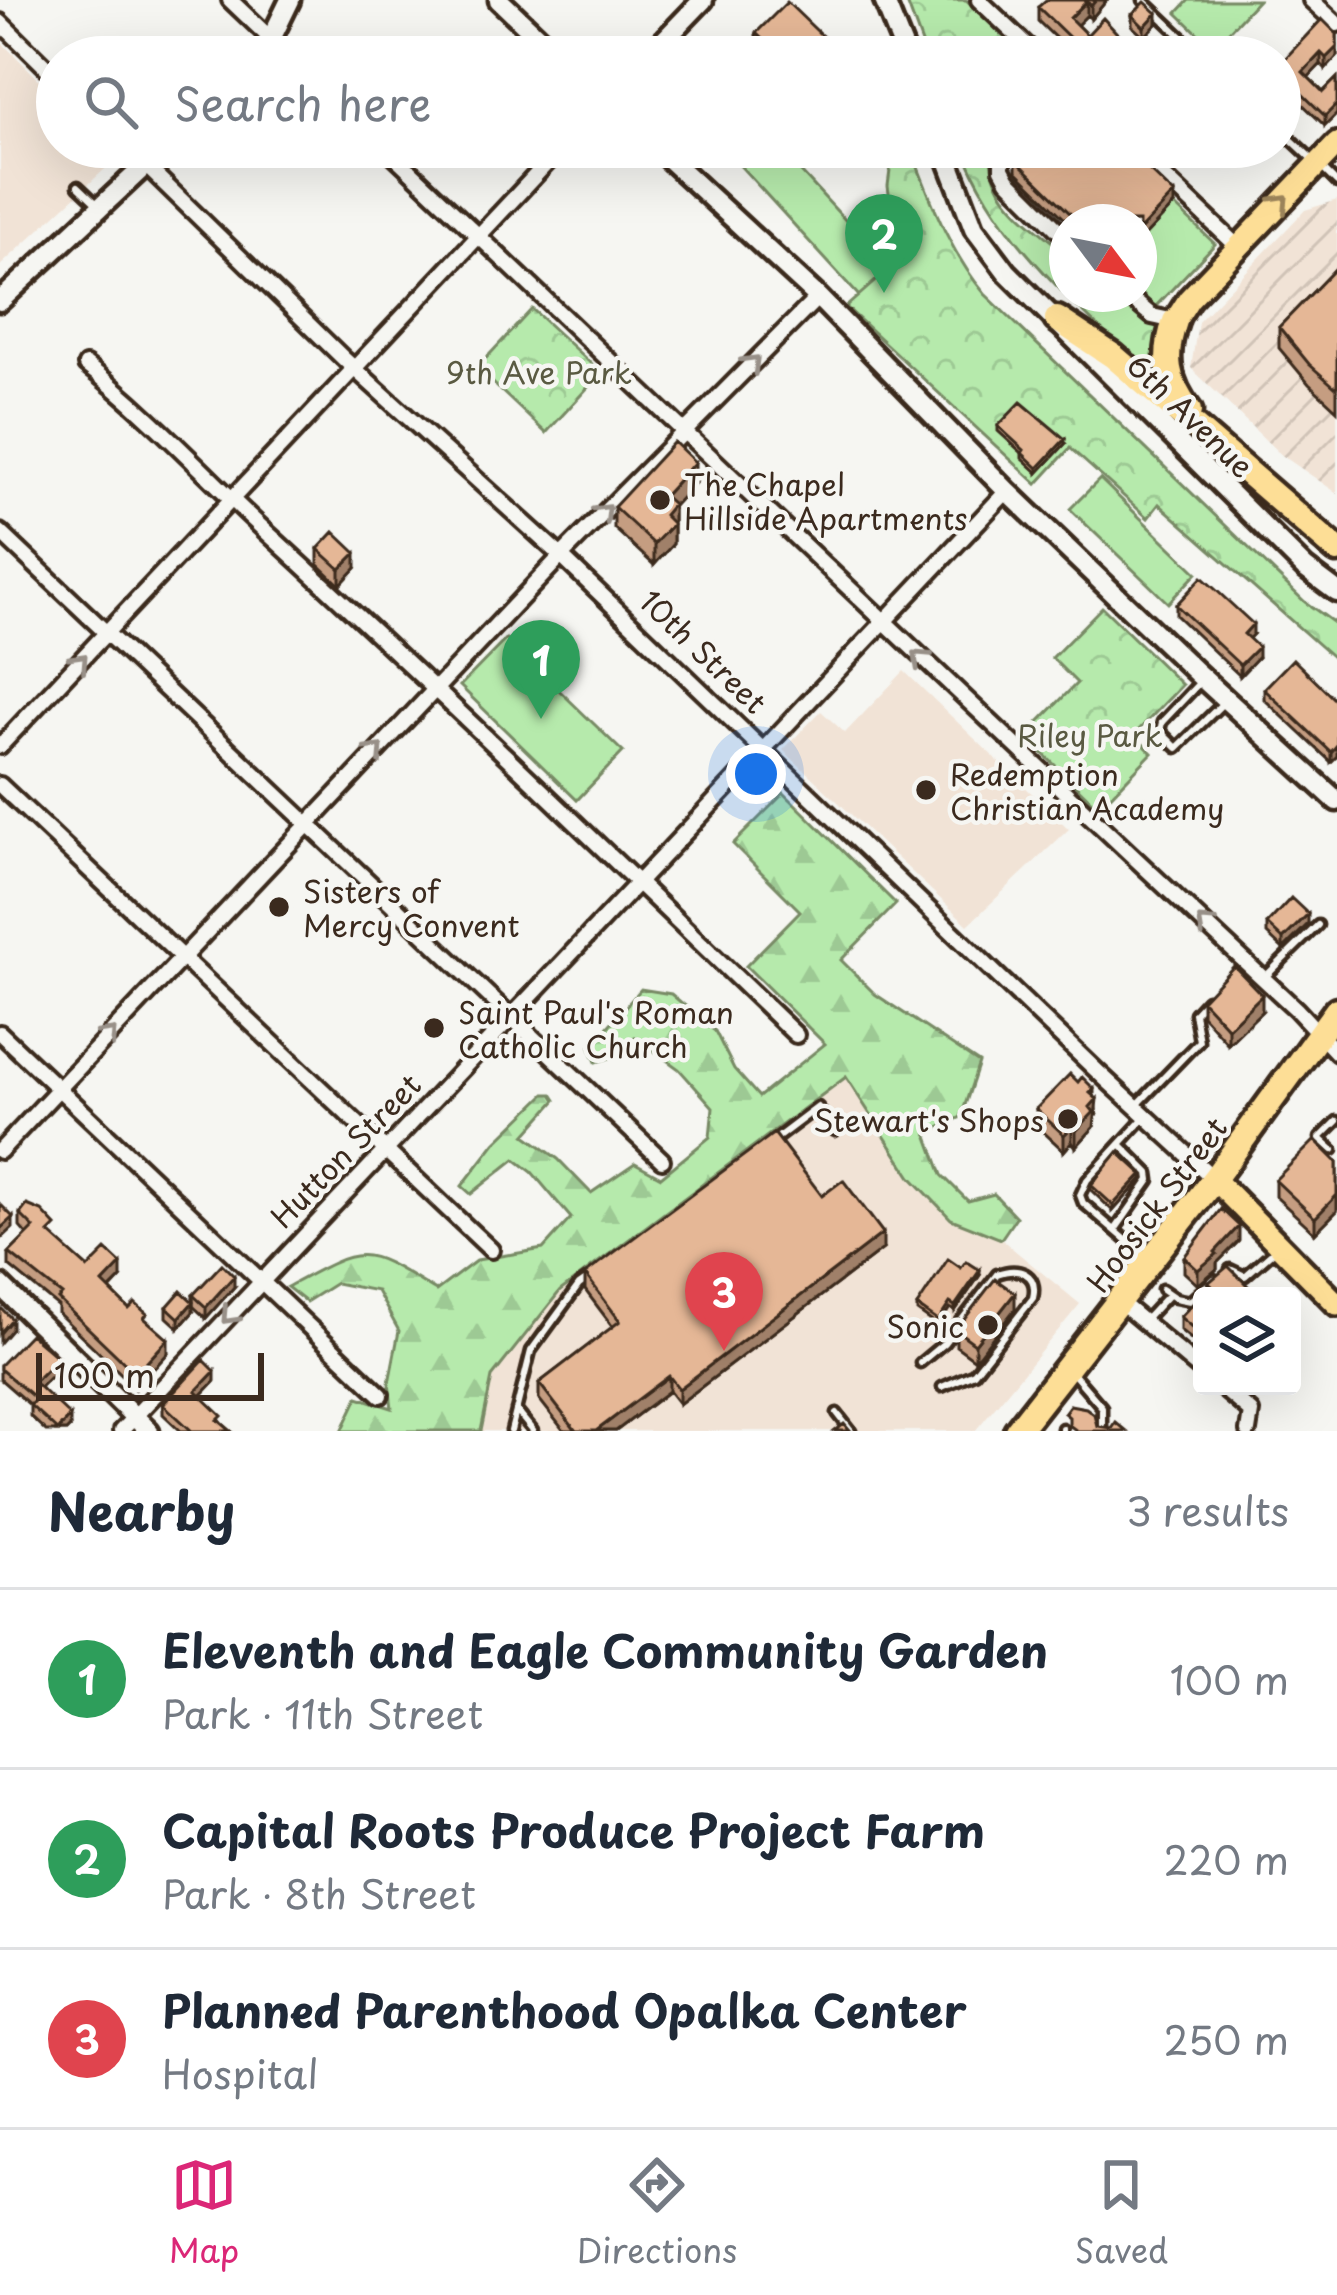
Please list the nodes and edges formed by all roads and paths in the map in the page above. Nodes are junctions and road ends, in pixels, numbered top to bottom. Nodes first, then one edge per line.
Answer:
1 (230, 0) edge
2 (290, 0) edge
3 (499, 0) edge
4 (704, 0) edge
5 (884, 0) edge
6 (979, 0) edge
7 (1143, 0) edge
8 (1311, 0) edge
9 (0, 22) edge
10 (1337, 24) edge
11 (268, 36) edge
12 (272, 36) edge
13 (537, 36) edge
14 (669, 36) edge
15 (899, 36) edge
16 (1017, 36) edge
17 (1181, 36) edge
18 (36, 57) edge
19 (1337, 144) edge
20 (1301, 148) edge
21 (1318, 164) junction
22 (142, 168) edge
23 (148, 168) edge
24 (407, 168) edge
25 (542, 168) edge
26 (679, 168) edge
27 (951, 168) edge
28 (1006, 168) edge
29 (1155, 168) edge
30 (1337, 183) edge
31 (78, 186) dead end
32 (100, 208) junction
33 (1049, 221) edge
34 (478, 236) junction
35 (1238, 247) junction
36 (3, 292) edge
37 (818, 297) junction
38 (1147, 312) edge
39 (1057, 319) junction
40 (1175, 321) junction
41 (86, 365) dead end
42 (356, 370) junction
43 (686, 430) junction
44 (1247, 475) junction
45 (1007, 491) junction
46 (232, 501) junction
47 (0, 532) edge
48 (1337, 550) edge
49 (561, 556) junction
50 (1337, 592) edge
51 (881, 622) junction
52 (107, 633) junction
53 (1203, 679) junction
54 (436, 688) junction
55 (1226, 699) junction
56 (0, 746) edge
57 (765, 751) junction
58 (0, 785) edge
59 (1337, 801) edge
60 (307, 823) junction
61 (638, 884) junction
62 (1318, 925) dead end
63 (182, 957) junction
64 (1244, 961) junction
65 (1231, 974) edge
66 (1263, 979) junction
67 (1218, 987) edge
68 (1337, 1010) edge
69 (513, 1018) junction
70 (0, 1033) edge
71 (796, 1035) dead end
72 (1328, 1044) edge
73 (59, 1088) junction
74 (1141, 1112) junction
75 (1337, 1121) edge
76 (836, 1131) dead end
77 (1120, 1144) junction
78 (763, 1148) edge
79 (1333, 1150) edge
80 (0, 1151) edge
81 (387, 1151) junction
82 (662, 1160) dead end
83 (1214, 1179) junction
84 (1115, 1230) junction
85 (1279, 1246) junction
86 (491, 1250) dead end
87 (1151, 1262) junction
88 (597, 1272) edge
89 (260, 1283) junction
90 (0, 1285) edge
91 (1120, 1302) junction
92 (1337, 1304) edge
93 (1143, 1322) junction
94 (920, 1363) dead end
95 (1193, 1364) edge
96 (1068, 1367) junction
97 (942, 1387) dead end
98 (380, 1395) dead end
99 (1231, 1395) edge
100 (1102, 1407) junction
101 (1090, 1408) edge
102 (516, 1410) junction
103 (837, 1413) dead end
104 (1091, 1420) edge
105 (127, 1424) edge
106 (1102, 1428) edge
107 (1019, 1430) edge
108 (149, 1431) edge
109 (511, 1431) edge
110 (532, 1431) edge
111 (851, 1431) edge
112 (1248, 1431) edge

1 - 11 street
2 - 12 street
3 - 13 street
4 - 14 street
5 - 15 street
6 - 16 street
7 - 17 lane
8 - 10 street
9 - 18 street
19 - 21 main road
20 - 21 lane
21 - 30 lane
35 -> 21 main road
22 - 32 street
23 - 42 street, 10th Street
24 - 34 street
25 - 34 street
26 - 37 street
27 - 39 street, 6th Avenue
28 - 33 street
29 - 35 street
31 - 32 lane
32 - 36 street
34 - 42 street
34 - 43 street
35 - 40 main road
43 -> 37 street
37 - 45 street
38 - 40 street
39 - 44 highway
39 - 50 street, 6th Avenue
40 - 44 highway
41 - 46 street
42 - 46 street
42 - 49 street, 10th Street
49 -> 43 street
43 - 51 street
44 - 48 highway
45 - 51 street, Hutton Street
45 - 53 street
46 - 52 street
46 - 54 street
47 - 52 street
49 - 54 street
49 - 57 street, 10th Street
51 - 57 street, Hutton Street
64 -> 51 street
56 -> 52 street
52 - 60 street
53 - 55 street
53 - 55 lane
60 -> 54 street
54 - 61 street
55 - 59 street
57 - 61 street, Hutton Street
57 - 74 street, 10th Street
58 - 63 street
60 - 63 street
60 - 69 street
61 - 69 street, Hutton Street
61 - 71 street
62 - 66 lane
73 -> 63 street
63 - 81 street
64 - 65 lane
64 - 66 street
66 - 72 street
67 - 74 lane
68 - 72 highway, Hoosick Street
69 - 81 street, Hutton Street
69 - 82 street
70 - 73 street
72 - 83 highway, Hoosick Street
73 - 80 street
73 - 89 street
74 - 77 lane
74 - 83 street, 10th Street
75 - 79 lane
76 - 78 lane
77 - 84 lane
77 - 84 lane
81 - 86 street
81 - 89 street, Hutton Street
83 - 85 main road, 10th Street
83 - 87 highway, Hoosick Street
84 - 87 lane
85 - 92 main road, 10th Street
85 - 93 lane
87 - 91 highway, Hoosick Street
88 - 102 lane
89 - 98 street
89 -> 105 street, Hutton Street
90 - 105 street
91 - 93 street
91 - 96 highway, Hoosick Street
93 - 95 street
94 - 97 lane
96 - 100 lane
96 - 107 highway, Hoosick Street
99 - 112 street
100 - 101 lane
100 - 104 lane
100 - 106 lane
102 - 109 lane
102 - 110 lane
103 - 111 lane
105 - 108 street

